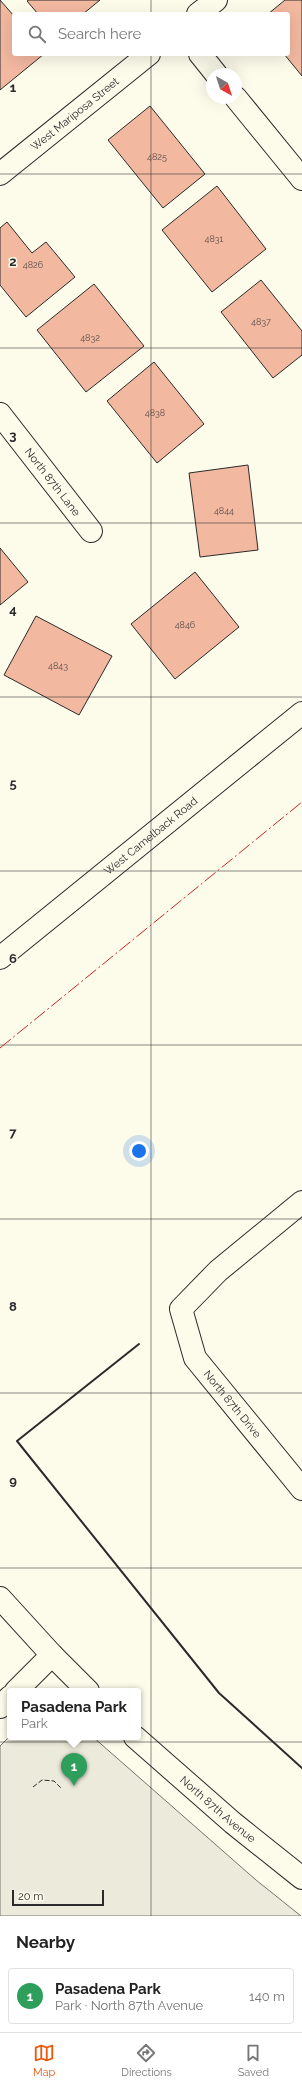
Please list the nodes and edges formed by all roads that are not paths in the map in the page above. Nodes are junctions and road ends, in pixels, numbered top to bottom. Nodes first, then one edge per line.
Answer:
1 (216, 0) edge
2 (201, 12) edge
3 (147, 56) edge
4 (202, 56) edge
5 (211, 68) edge
6 (241, 104) edge
7 (0, 174) edge
8 (302, 179) edge
9 (0, 414) edge
10 (91, 532) dead end
11 (302, 713) edge
12 (0, 958) edge
13 (302, 1202) edge
14 (302, 1489) edge
15 (0, 1598) edge
16 (52, 1655) junction
17 (19, 1688) edge
18 (85, 1688) edge
19 (139, 1740) edge
20 (302, 1878) edge

1 - 2 street
3 - 7 street, West Mariposa Street
4 - 5 street
6 - 8 street
9 - 10 street, North 87th Lane
11 - 12 street, West Camelback Road
13 - 14 street, North 87th Drive
15 - 16 street
16 - 17 street
16 - 18 street
19 - 20 street, North 87th Avenue

